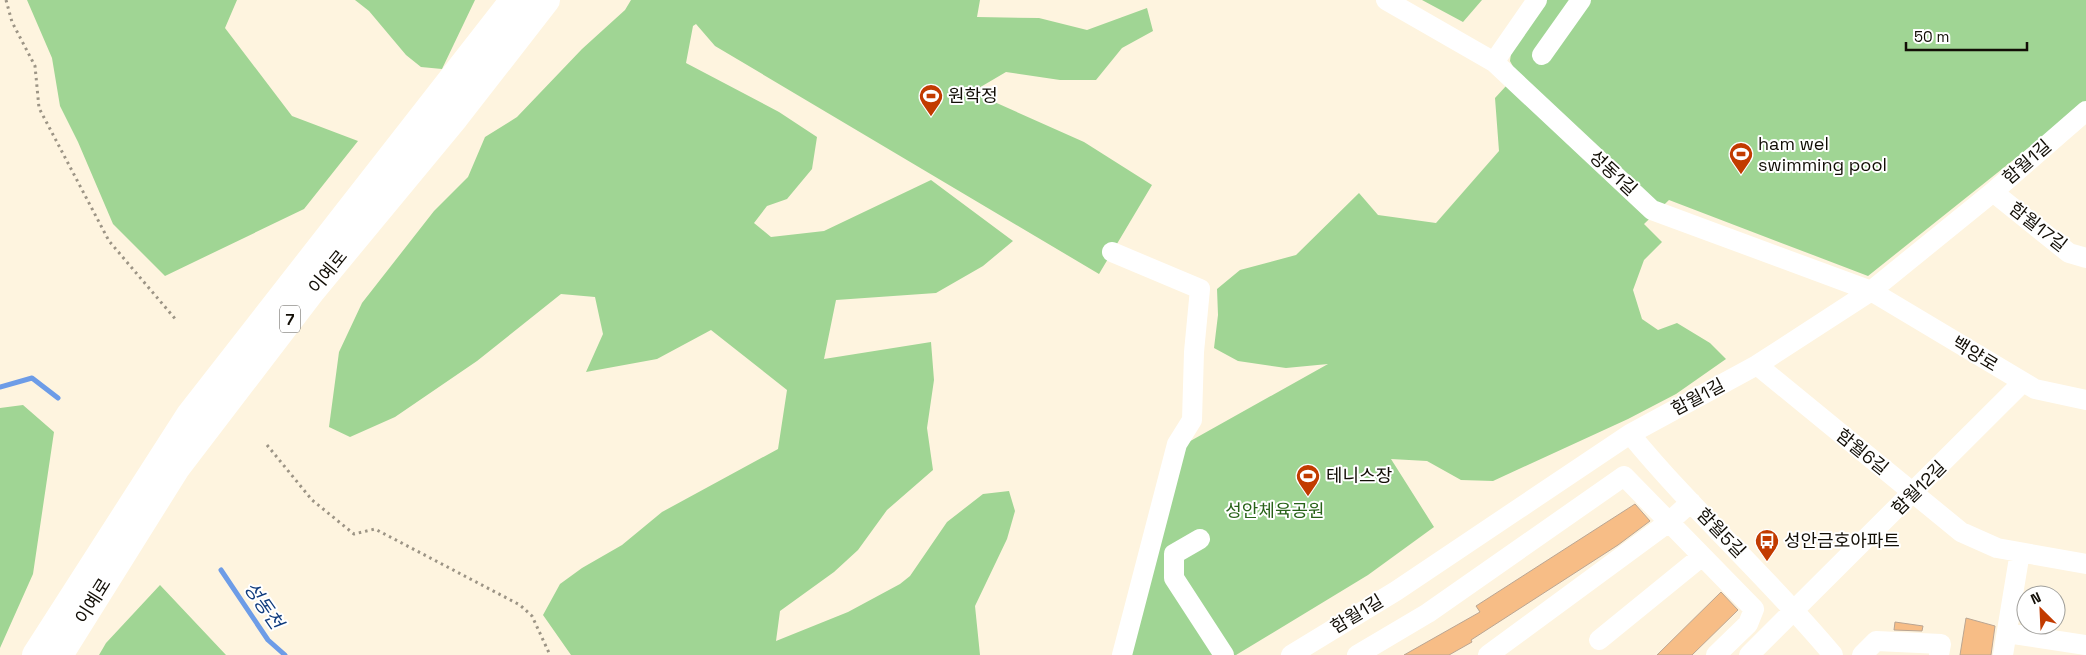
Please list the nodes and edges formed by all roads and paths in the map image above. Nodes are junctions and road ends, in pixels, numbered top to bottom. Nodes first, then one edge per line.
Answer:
1 (6, 0) edge
2 (514, 0) edge
3 (546, 0) edge
4 (1386, 0) edge
5 (1537, 0) edge
6 (1581, 0) edge
7 (1542, 55) dead end
8 (1494, 62) junction
9 (2086, 111) edge
10 (1993, 192) junction
11 (1112, 252) dead end
12 (2086, 258) edge
13 (1871, 291) junction
14 (178, 321) dead end
15 (1757, 365) junction
16 (2023, 382) junction
17 (2086, 400) edge
18 (1630, 434) junction
19 (267, 445) dead end
20 (1913, 493) junction
21 (1691, 502) junction
22 (1669, 522) junction
23 (1200, 539) dead end
24 (2020, 552) junction
25 (1701, 558) junction
26 (2086, 564) edge
27 (1796, 610) junction
28 (2006, 633) junction
29 (1599, 640) dead end
30 (2086, 645) edge
31 (36, 655) edge
32 (59, 655) edge
33 (550, 655) edge
34 (1122, 655) edge
35 (1224, 655) edge
36 (1291, 655) edge
37 (1357, 655) edge
38 (1488, 655) edge
39 (1716, 655) edge
40 (1749, 655) edge
41 (1833, 655) edge
42 (1862, 655) edge
43 (1939, 655) edge
44 (2003, 655) edge

1 - 14 path
2 - 31 highway, 이예로 / 7
3 - 32 highway, 이예로 / 7
4 - 8 street, 성동1길
5 - 8 street
6 - 7 street
8 - 13 street, 성동1길
9 - 10 street, 함월1길
10 - 12 street, 함월17길
10 - 13 street, 함월1길
11 - 34 street
13 - 15 street, 함월1길
13 - 16 street, 백양로
15 - 18 street, 함월1길
15 - 20 street, 함월6길
16 - 17 street, 백양로
16 - 20 street, 함월12길
18 - 21 street, 함월5길
18 - 36 street, 함월1길
19 - 33 path
20 - 24 street, 함월6길
20 - 27 street, 함월12길
21 - 22 street
21 - 27 street, 함월5길
22 - 25 street
22 - 37 street
22 - 38 street
23 - 35 street
24 - 26 street, 함월6길
24 - 28 street
25 - 29 street
25 - 39 street
27 - 40 street, 함월12길
27 - 41 street, 함월5길
28 - 30 street
28 - 44 street
42 - 43 street

